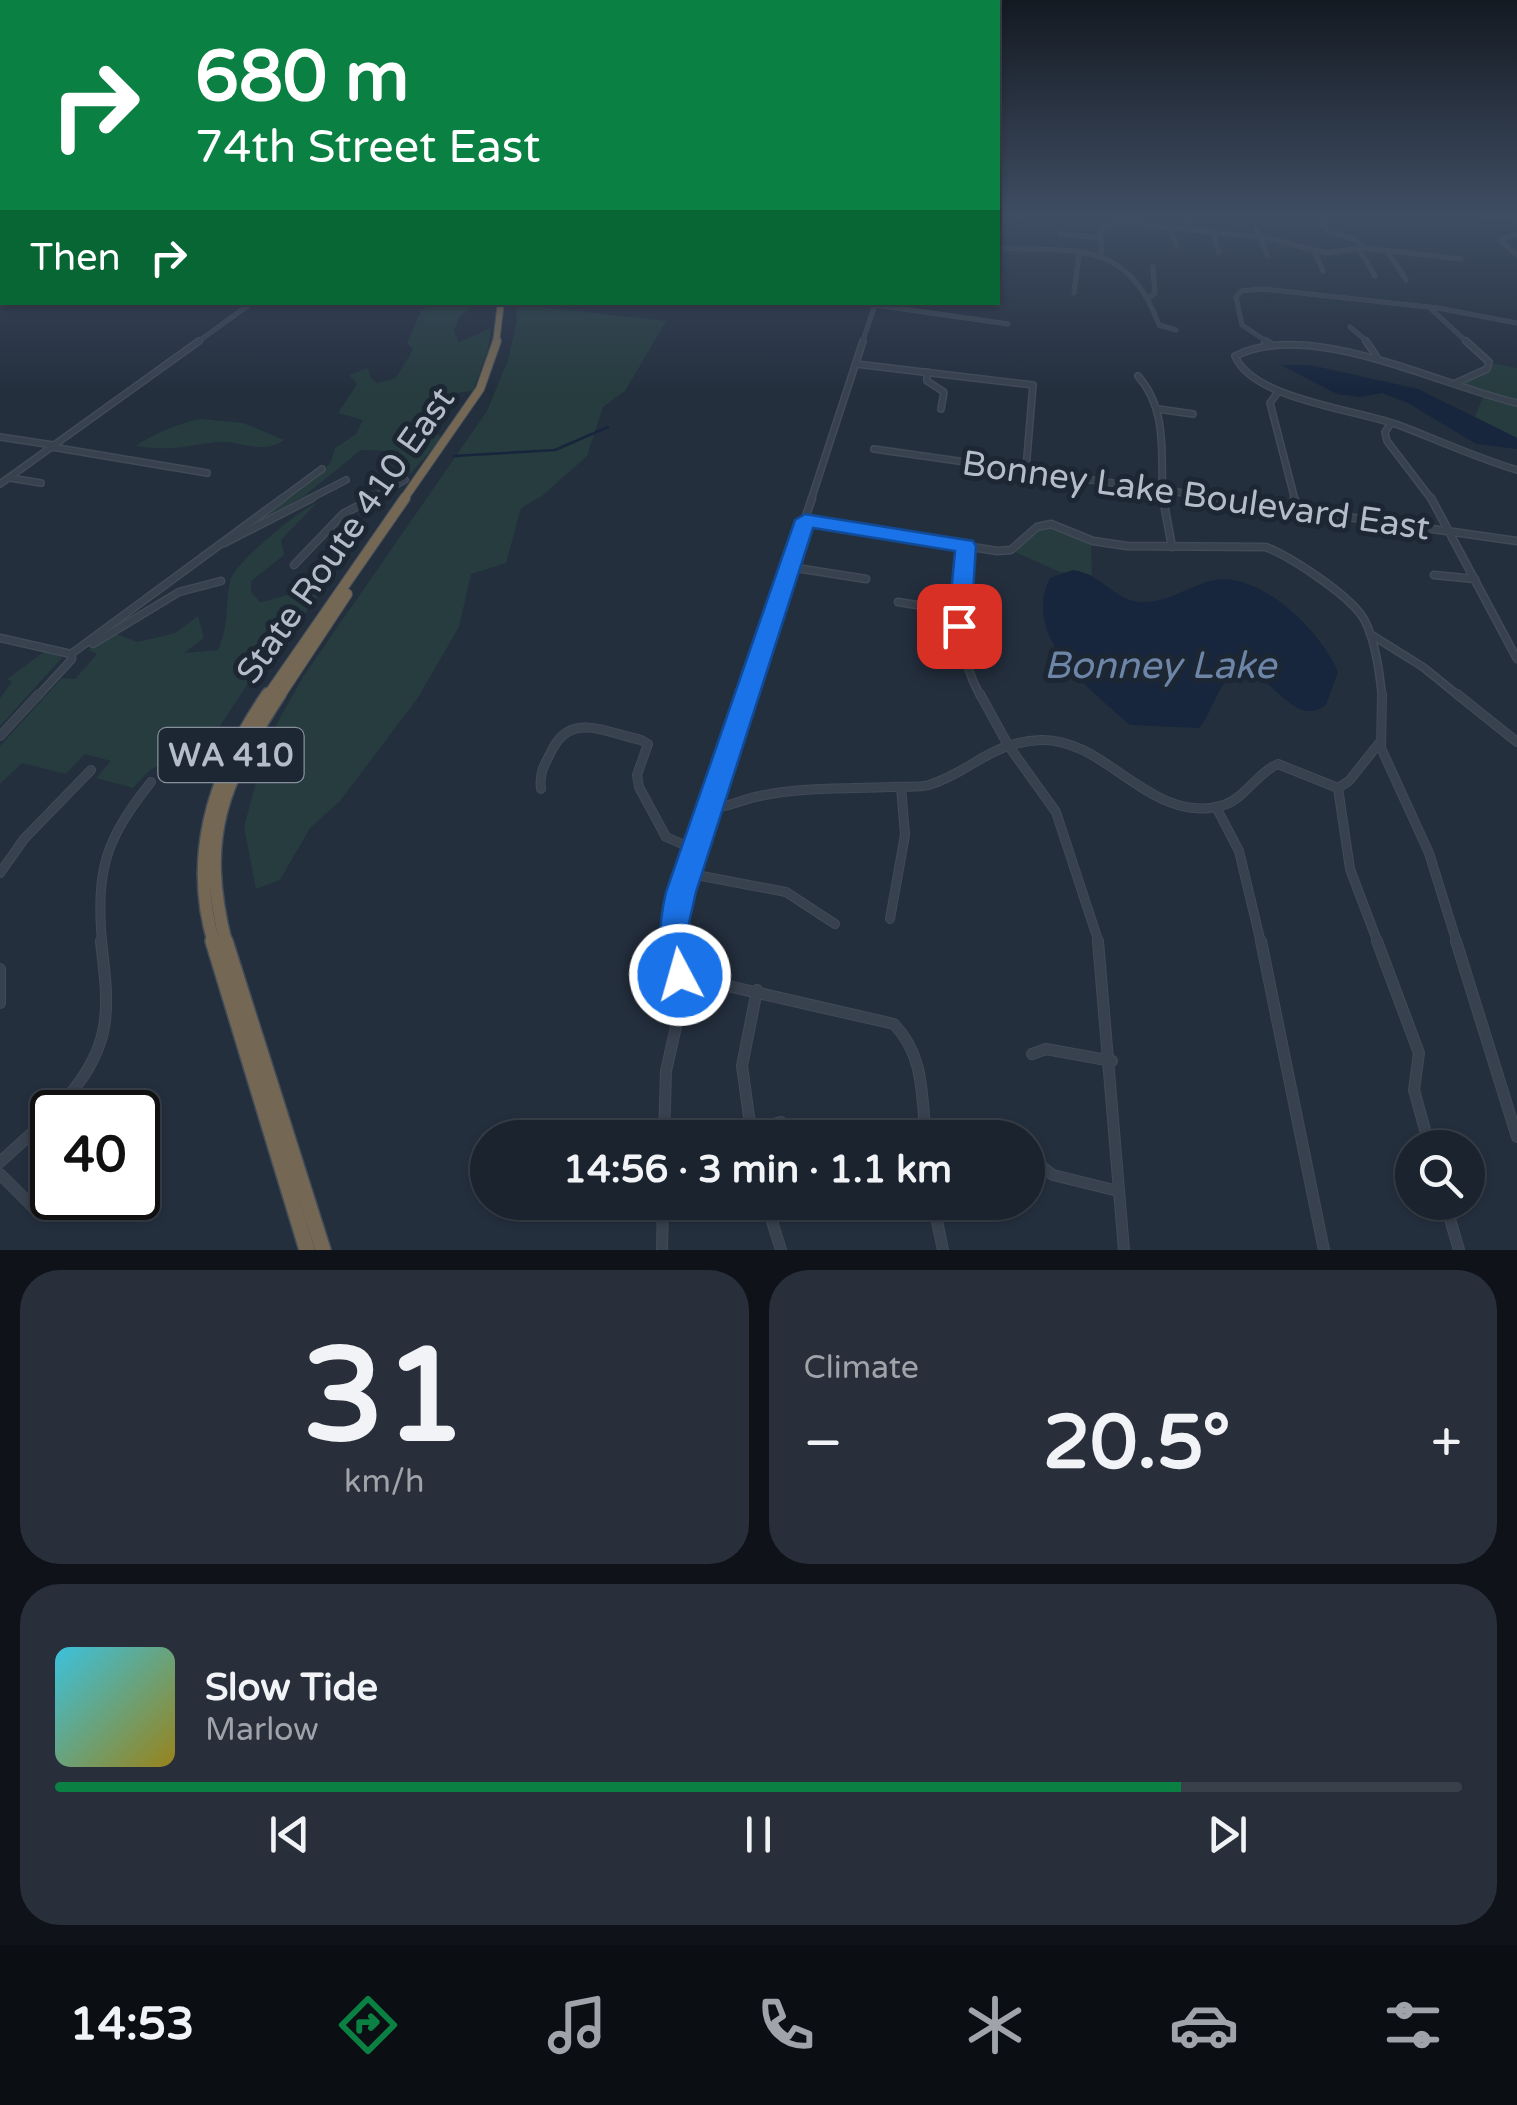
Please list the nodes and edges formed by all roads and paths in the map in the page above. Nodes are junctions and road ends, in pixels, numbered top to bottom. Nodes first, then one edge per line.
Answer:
1 (1076, 274) edge
2 (1135, 274) edge
3 (1154, 274) edge
4 (1402, 274) edge
5 (1406, 280) dead end
6 (1074, 292) dead end
7 (1150, 297) junction
8 (249, 305) edge
9 (875, 305) edge
10 (883, 305) edge
11 (949, 305) edge
12 (503, 306) edge
13 (1429, 307) junction
14 (947, 313) junction
15 (1008, 324) dead end
16 (1517, 324) edge
17 (1350, 327) dead end
18 (1176, 330) dead end
19 (1271, 344) junction
20 (1378, 359) junction
21 (856, 364) junction
22 (926, 372) junction
23 (1138, 376) dead end
24 (1454, 383) junction
25 (1280, 391) junction
26 (1517, 404) edge
27 (940, 409) dead end
28 (1158, 409) junction
29 (1192, 414) dead end
30 (1391, 422) junction
31 (0, 437) edge
32 (52, 446) junction
33 (874, 450) dead end
34 (322, 468) dead end
35 (425, 470) junction
36 (1027, 470) junction
37 (1517, 470) edge
38 (207, 473) dead end
39 (1021, 476) dead end
40 (8, 478) junction
41 (346, 480) dead end
42 (405, 480) junction
43 (40, 483) dead end
44 (0, 484) edge
45 (1162, 489) junction
46 (405, 499) junction
47 (1297, 509) junction
48 (805, 520) junction
49 (1449, 531) junction
50 (1517, 542) edge
51 (218, 545) junction
52 (966, 546) junction
53 (1172, 548) junction
54 (294, 565) dead end
55 (790, 566) junction
56 (1434, 575) dead end
57 (866, 579) dead end
58 (1475, 580) junction
59 (220, 581) dead end
60 (898, 602) dead end
61 (960, 612) junction
62 (1370, 634) junction
63 (0, 638) edge
64 (86, 646) junction
65 (72, 654) junction
66 (1517, 658) edge
67 (0, 736) edge
68 (1380, 742) junction
69 (1517, 742) edge
70 (1008, 744) junction
71 (90, 770) dead end
72 (152, 782) dead end
73 (901, 787) junction
74 (541, 788) dead end
75 (1338, 788) junction
76 (709, 807) junction
77 (1216, 807) junction
78 (694, 849) junction
79 (0, 873) edge
80 (686, 873) junction
81 (890, 920) dead end
82 (835, 924) dead end
83 (0, 969) edge
84 (680, 975) junction
85 (758, 990) junction
86 (0, 1003) edge
87 (1032, 1054) dead end
88 (1112, 1061) junction
89 (665, 1120) edge
90 (749, 1120) edge
91 (924, 1120) edge
92 (1425, 1130) edge
93 (1517, 1137) edge
94 (0, 1162) edge
95 (1045, 1169) edge
96 (0, 1174) edge
97 (1118, 1191) junction
98 (30, 1204) edge
99 (663, 1220) edge
100 (772, 1220) edge
101 (936, 1220) edge
102 (1451, 1220) edge
103 (307, 1250) edge
104 (323, 1250) edge
105 (662, 1250) edge
106 (781, 1250) edge
107 (942, 1250) edge
108 (1124, 1250) edge
109 (1324, 1250) edge
110 (1459, 1250) edge

1 - 6 street
2 - 7 street
3 - 7 street
4 - 5 street
7 - 18 street
8 - 32 street
9 - 21 street
10 - 14 street
11 - 14 street
12 - 35 highway, State Route 410 East / WA 410
12 - 104 highway, State Route 410 East / WA 410
13 - 16 street
13 - 19 street
13 - 24 street
14 - 15 street
17 - 20 street
19 - 20 street
19 - 25 street
20 - 24 street
21 - 22 street
21 - 48 street
22 - 27 street
22 - 36 street
23 - 28 street
24 - 26 street
25 - 30 street
25 - 47 street
28 - 29 street
28 - 45 street
30 - 37 street
30 - 49 street
31 - 32 street
32 - 38 street
32 - 40 street
33 - 36 street, Bonney Lake Boulevard East
34 - 51 street
35 - 42 street
35 - 46 highway, State Route 410 East / WA 410
36 - 39 street
36 - 45 street, Bonney Lake Boulevard East
40 - 43 street
40 - 44 street
41 - 51 street
42 - 46 street
42 - 54 street
45 - 47 street, Bonney Lake Boulevard East
45 - 53 street
46 - 103 highway, State Route 410 East / WA 410
47 - 49 street, Bonney Lake Boulevard East
48 - 52 street
48 - 55 street
49 - 50 street, Bonney Lake Boulevard East
49 - 58 street
51 - 64 street
52 - 53 street
52 - 61 street
53 - 62 street
55 - 57 street
55 - 76 street
56 - 58 street
58 - 66 street
59 - 64 street
60 - 61 street
61 - 70 street
62 - 68 street
62 - 69 street
63 - 65 street
64 - 65 street
65 - 67 street
68 - 75 street
68 - 93 street
70 - 73 street
70 - 77 street
70 - 88 street
71 - 79 street
72 - 94 street
73 - 76 street
73 - 81 street
74 - 78 street
75 - 77 street
75 - 92 street
76 - 78 street
77 - 109 street
78 - 80 street
80 - 82 street
80 - 84 street
83 - 86 street
84 - 85 street
84 - 89 street
85 - 90 street
85 - 91 street
87 - 88 street
88 - 97 street
95 - 97 street
96 - 98 street
97 - 108 street
99 - 105 street
100 - 106 street
101 - 107 street
102 - 110 street

